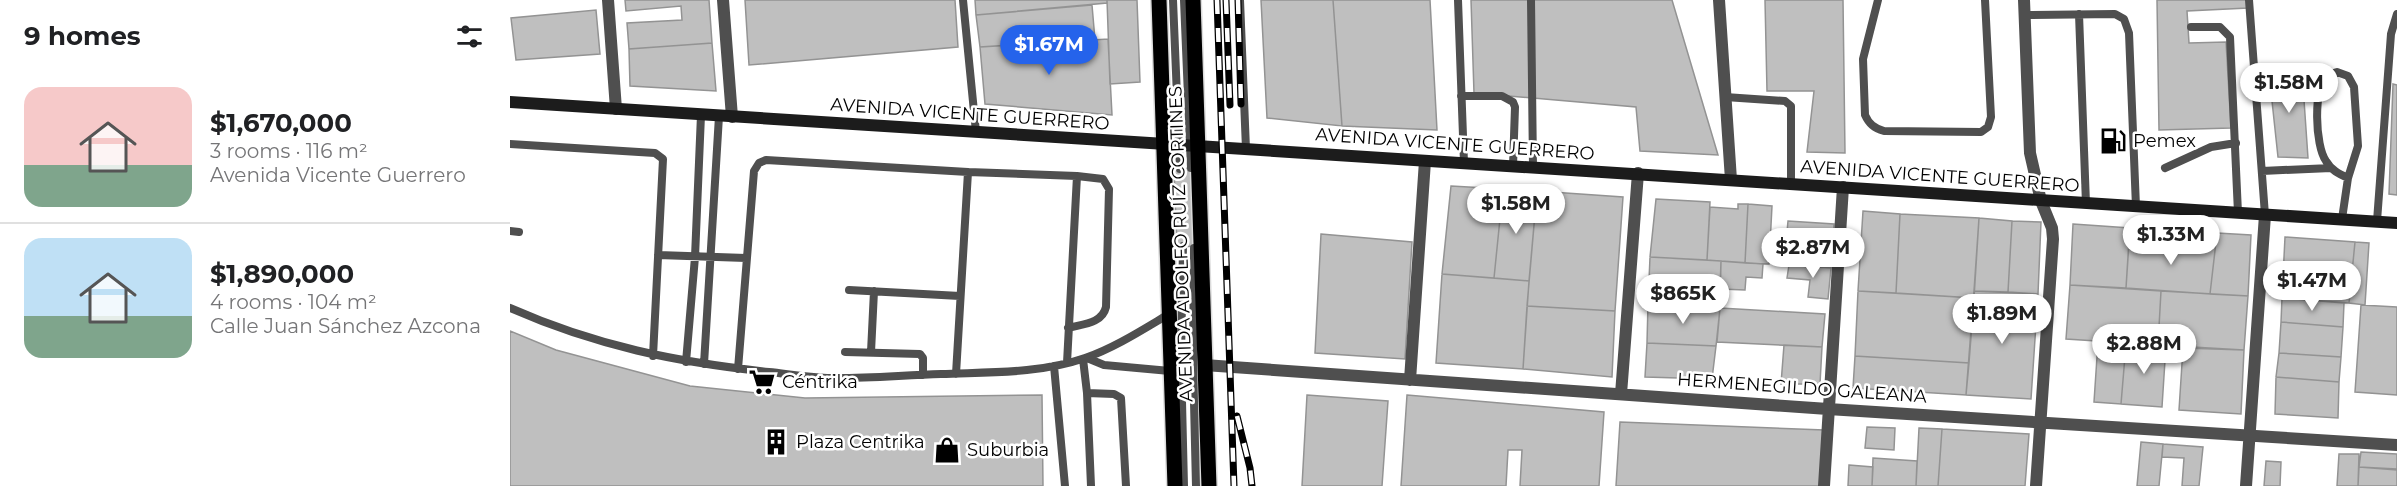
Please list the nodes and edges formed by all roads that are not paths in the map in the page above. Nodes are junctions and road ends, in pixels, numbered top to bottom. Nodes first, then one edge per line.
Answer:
1 (608, 0) edge
2 (723, 0) edge
3 (963, 0) edge
4 (1159, 0) edge
5 (1173, 0) edge
6 (1184, 0) edge
7 (1193, 0) edge
8 (1240, 0) edge
9 (1458, 0) edge
10 (1531, 0) edge
11 (1719, 0) edge
12 (1878, 0) edge
13 (1984, 0) edge
14 (2024, 0) edge
15 (2249, 0) edge
16 (2079, 14) junction
17 (2397, 14) edge
18 (2025, 15) junction
19 (2191, 27) dead end
20 (1461, 96) junction
21 (1725, 97) junction
22 (510, 102) edge
23 (616, 109) junction
24 (701, 115) junction
25 (726, 116) junction
26 (976, 132) junction
27 (2236, 143) junction
28 (510, 144) edge
29 (1182, 145) junction
30 (1246, 149) junction
31 (1425, 161) junction
32 (1464, 163) junction
33 (1513, 166) junction
34 (1533, 167) junction
35 (1191, 168) dead end
36 (2165, 168) dead end
37 (2331, 168) junction
38 (1180, 169) dead end
39 (2262, 171) junction
40 (968, 172) junction
41 (1638, 173) junction
42 (1077, 176) junction
43 (2348, 178) junction
44 (1731, 180) junction
45 (1791, 183) junction
46 (1843, 187) junction
47 (2041, 201) junction
48 (2086, 204) junction
49 (2136, 207) junction
50 (2238, 213) junction
51 (2265, 215) junction
52 (2342, 219) junction
53 (2377, 221) junction
54 (2397, 223) edge
55 (1183, 246) dead end
56 (1194, 246) dead end
57 (658, 255) junction
58 (695, 257) junction
59 (711, 257) junction
60 (746, 258) junction
61 (849, 290) dead end
62 (874, 291) junction
63 (960, 296) junction
64 (510, 308) edge
65 (1169, 314) junction
66 (1068, 328) junction
67 (845, 352) dead end
68 (871, 352) junction
69 (653, 356) junction
70 (1085, 358) junction
71 (686, 362) junction
72 (1067, 363) junction
73 (704, 364) junction
74 (1204, 365) junction
75 (1054, 366) junction
76 (738, 369) junction
77 (1170, 370) junction
78 (956, 374) junction
79 (923, 375) junction
80 (1410, 380) junction
81 (1087, 393) junction
82 (1621, 393) junction
83 (1828, 409) junction
84 (2040, 422) junction
85 (2250, 435) junction
86 (2397, 445) edge
87 (1065, 486) edge
88 (1091, 486) edge
89 (1126, 486) edge
90 (1175, 486) edge
91 (1184, 486) edge
92 (1196, 486) edge
93 (1209, 486) edge
94 (1824, 486) edge
95 (2036, 486) edge
96 (2246, 486) edge

1 - 23 street
2 - 25 street
3 - 26 lane
4 - 29 main road, AVENIDA ADOLFO RUÍZ CORTINES
5 - 29 lane
6 - 29 lane
7 - 29 main road, AVENIDA ADOLFO RUÍZ CORTINES
8 - 30 lane
9 - 20 lane
10 - 34 lane
11 - 21 street
12 - 13 lane
14 - 18 street
15 - 39 lane
16 - 18 lane
16 - 48 lane
16 - 49 lane
17 - 53 lane
18 - 47 street
19 - 27 lane
20 - 32 lane
20 - 33 lane
21 - 44 street
21 - 45 lane
22 - 23 main road, AVENIDA VICENTE GUERRERO
23 - 24 main road, AVENIDA VICENTE GUERRERO
24 - 25 main road, AVENIDA VICENTE GUERRERO
24 - 58 lane
25 - 26 main road, AVENIDA VICENTE GUERRERO
25 - 59 lane
26 - 29 main road, AVENIDA VICENTE GUERRERO
27 - 36 lane
27 - 50 lane
28 - 57 lane
29 - 30 main road, AVENIDA VICENTE GUERRERO
29 - 35 lane
29 - 38 lane
29 - 65 main road, AVENIDA ADOLFO RUÍZ CORTINES
29 - 74 main road, AVENIDA ADOLFO RUÍZ CORTINES
30 - 31 main road, AVENIDA VICENTE GUERRERO
31 - 32 main road, AVENIDA VICENTE GUERRERO
31 - 80 street
32 - 33 main road, AVENIDA VICENTE GUERRERO
33 - 34 main road, AVENIDA VICENTE GUERRERO
34 - 41 main road, AVENIDA VICENTE GUERRERO
37 - 39 lane
37 - 43 lane
37 - 43 lane
39 - 51 lane
40 - 42 lane
40 - 60 lane
40 - 63 lane
41 - 44 main road, AVENIDA VICENTE GUERRERO
41 - 82 street
42 - 66 lane
42 - 66 lane
43 - 52 lane
44 - 45 main road, AVENIDA VICENTE GUERRERO
45 - 46 main road, AVENIDA VICENTE GUERRERO
46 - 47 main road, AVENIDA VICENTE GUERRERO
46 - 83 street
47 - 48 main road, AVENIDA VICENTE GUERRERO
47 - 84 street
48 - 49 main road, AVENIDA VICENTE GUERRERO
49 - 50 main road, AVENIDA VICENTE GUERRERO
50 - 51 main road, AVENIDA VICENTE GUERRERO
51 - 52 main road, AVENIDA VICENTE GUERRERO
51 - 85 street
52 - 53 main road, AVENIDA VICENTE GUERRERO
53 - 54 main road, AVENIDA VICENTE GUERRERO
55 - 91 lane
56 - 92 lane
57 - 58 lane
57 - 69 lane
58 - 59 lane
58 - 71 lane
59 - 60 lane
59 - 73 lane
60 - 76 lane
61 - 62 lane
62 - 63 lane
62 - 68 lane
63 - 78 lane
64 - 69 lane
65 - 70 lane
65 - 77 main road, AVENIDA ADOLFO RUÍZ CORTINES
66 - 72 lane
67 - 68 lane
68 - 79 lane
69 - 71 lane
70 - 72 lane
70 - 77 lane
70 - 81 lane
71 - 73 lane
72 - 75 lane
73 - 76 lane
74 - 80 street, HERMENEGILDO GALEANA
74 - 93 main road, AVENIDA ADOLFO RUÍZ CORTINES
75 - 78 lane
75 - 87 lane
76 - 79 lane
77 - 90 main road, AVENIDA ADOLFO RUÍZ CORTINES
78 - 79 lane
80 - 82 street, HERMENEGILDO GALEANA
81 - 88 lane
81 - 89 lane
82 - 83 street, HERMENEGILDO GALEANA
83 - 84 street, HERMENEGILDO GALEANA
83 - 94 street
84 - 85 street, HERMENEGILDO GALEANA
84 - 95 street
85 - 86 street, HERMENEGILDO GALEANA
85 - 96 street

